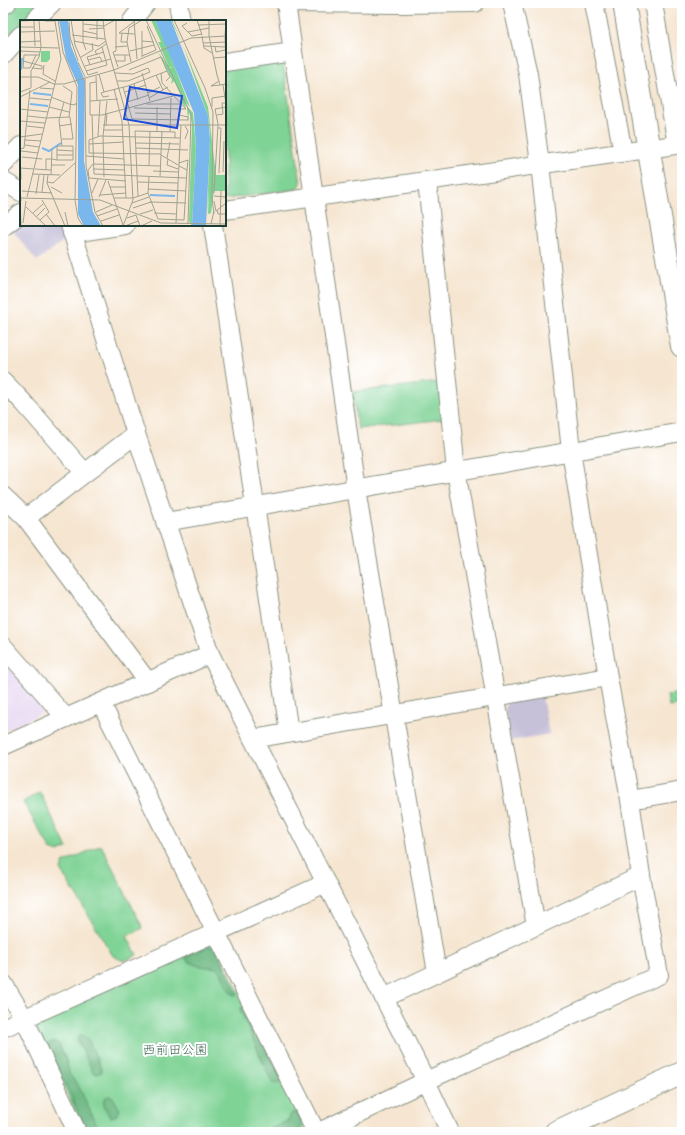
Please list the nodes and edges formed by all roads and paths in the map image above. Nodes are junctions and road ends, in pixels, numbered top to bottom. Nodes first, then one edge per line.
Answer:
1 (7, 3) edge
2 (52, 3) edge
3 (146, 3) edge
4 (178, 3) edge
5 (286, 3) edge
6 (475, 3) edge
7 (512, 3) edge
8 (594, 3) edge
9 (624, 3) edge
10 (652, 3) edge
11 (400, 4) edge
12 (3, 6) edge
13 (35, 20) edge
14 (133, 20) edge
15 (181, 20) edge
16 (20, 36) edge
17 (293, 52) junction
18 (3, 55) edge
19 (226, 62) edge
20 (679, 144) edge
21 (20, 147) edge
22 (648, 148) junction
23 (623, 152) junction
24 (540, 164) junction
25 (3, 165) edge
26 (3, 181) edge
27 (427, 181) junction
28 (20, 191) edge
29 (313, 197) junction
30 (226, 210) edge
31 (20, 214) edge
32 (107, 226) edge
33 (213, 226) edge
34 (3, 227) edge
35 (71, 229) edge
36 (682, 346) edge
37 (3, 382) edge
38 (682, 432) edge
39 (136, 434) junction
40 (571, 451) junction
41 (456, 471) junction
42 (85, 473) junction
43 (356, 489) junction
44 (3, 496) edge
45 (255, 507) junction
46 (26, 518) junction
47 (165, 522) junction
48 (3, 646) edge
49 (210, 654) junction
50 (608, 677) junction
51 (148, 682) junction
52 (496, 698) junction
53 (101, 702) junction
54 (394, 715) junction
55 (66, 718) junction
56 (289, 732) junction
57 (253, 739) junction
58 (3, 746) edge
59 (682, 791) edge
60 (630, 800) junction
61 (641, 876) junction
62 (326, 883) junction
63 (536, 926) junction
64 (216, 932) junction
65 (437, 973) junction
66 (3, 983) edge
67 (384, 998) junction
68 (24, 1018) junction
69 (3, 1028) edge
70 (682, 1073) edge
71 (426, 1081) junction
72 (77, 1132) edge
73 (318, 1132) edge
74 (450, 1132) edge
75 (556, 1132) edge

1 - 12 street
2 - 13 street
3 - 14 street
4 - 15 street
5 - 11 street
5 - 17 street
6 - 11 street
7 - 24 street
8 - 23 street
9 - 22 street
10 - 20 street
16 - 18 street
17 - 19 street
17 - 29 street
20 - 22 street
21 - 25 street
22 - 23 street
22 - 36 street
23 - 24 street
24 - 27 street
24 - 40 street
26 - 28 street
27 - 29 street
27 - 41 street
29 - 30 street
29 - 43 street
31 - 34 street
32 - 35 street
33 - 45 street
35 - 39 street
37 - 42 street
38 - 40 street
39 - 42 street
39 - 47 street
40 - 41 street
40 - 50 street
41 - 43 street
41 - 52 street
42 - 46 street
43 - 45 street
43 - 54 street
44 - 46 street
45 - 47 street
45 - 56 street
46 - 51 street
47 - 49 street
48 - 55 street
49 - 51 street
49 - 57 street
50 - 52 street
50 - 60 street
51 - 53 street
52 - 54 street
52 - 63 street
53 - 55 street
53 - 64 street
54 - 56 street
54 - 65 street
55 - 58 street
56 - 57 street
57 - 62 street
59 - 60 street
60 - 61 street
61 - 63 street
61 - 71 street
62 - 64 street
62 - 67 street
63 - 65 street
64 - 68 street
64 - 73 street
65 - 67 street
66 - 68 street
67 - 71 street
68 - 69 street
68 - 72 street
70 - 75 street
71 - 73 street
71 - 74 street

